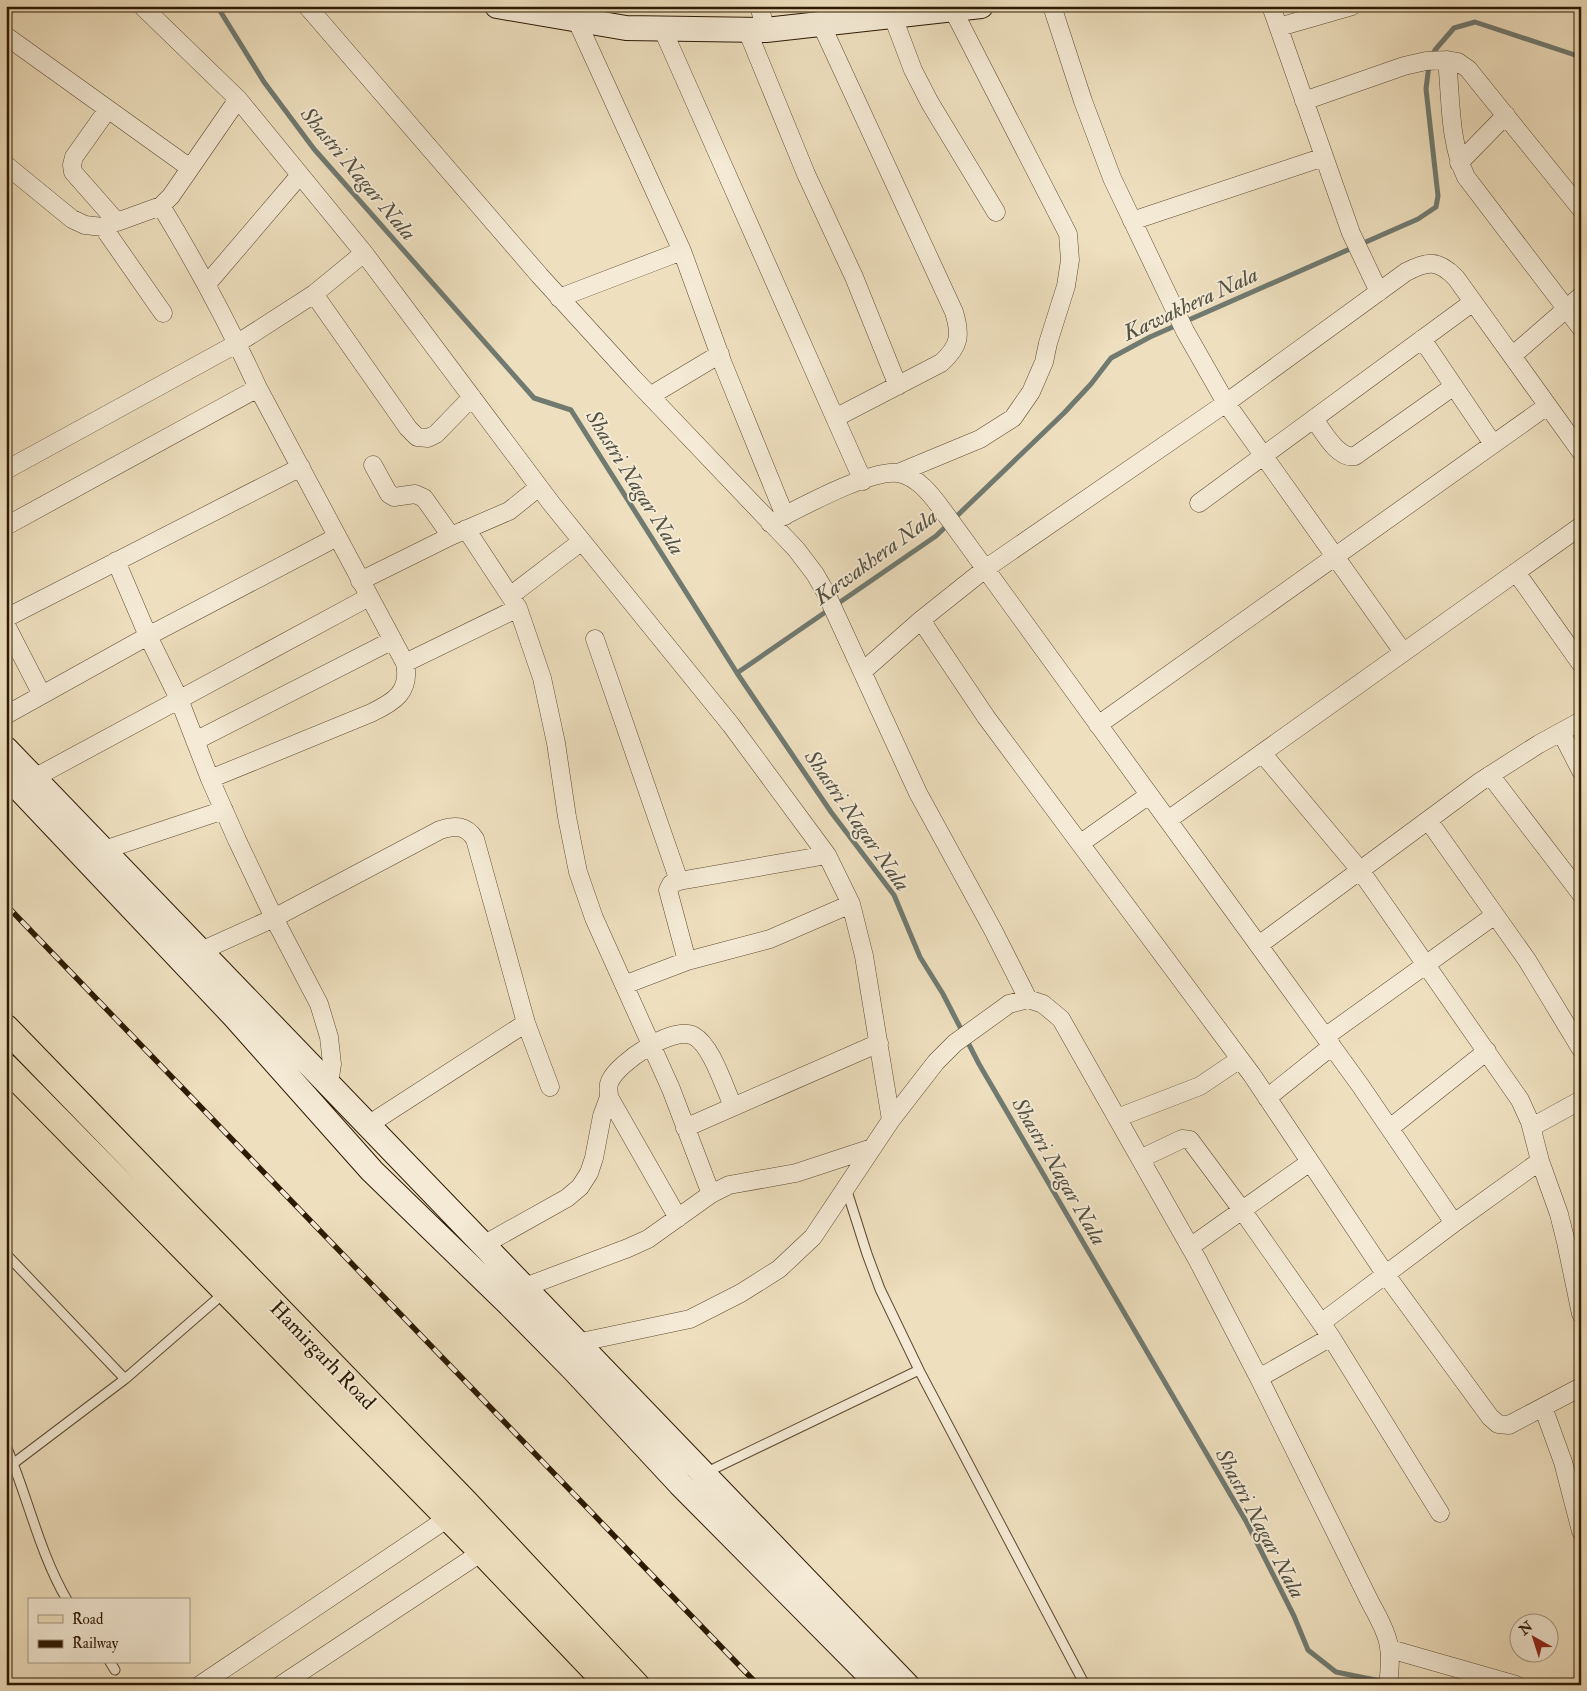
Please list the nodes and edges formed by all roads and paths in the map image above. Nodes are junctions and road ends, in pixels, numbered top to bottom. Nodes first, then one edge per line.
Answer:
1 (142, 6) edge
2 (307, 6) edge
3 (497, 6) edge
4 (760, 6) edge
5 (980, 6) edge
6 (1052, 6) edge
7 (1271, 6) edge
8 (1352, 6) edge
9 (953, 10) junction
10 (622, 17) edge
11 (893, 17) junction
12 (576, 20) junction
13 (821, 24) junction
14 (1278, 27) junction
15 (662, 28) junction
16 (756, 30) junction
17 (9, 43) edge
18 (1438, 60) junction
19 (238, 99) junction
20 (1304, 100) junction
21 (108, 109) junction
22 (1506, 115) junction
23 (1324, 157) junction
24 (1459, 163) junction
25 (6, 165) edge
26 (190, 168) junction
27 (300, 175) junction
28 (161, 206) junction
29 (1581, 209) edge
30 (996, 212) dead end
31 (1132, 221) junction
32 (110, 224) junction
33 (682, 251) junction
34 (364, 253) junction
35 (207, 284) junction
36 (1379, 292) junction
37 (314, 294) junction
38 (1581, 296) edge
39 (559, 298) junction
40 (1473, 302) junction
41 (1565, 310) junction
42 (163, 313) dead end
43 (1581, 328) edge
44 (1422, 340) junction
45 (238, 343) junction
46 (720, 354) junction
47 (1512, 356) junction
48 (898, 386) junction
49 (1454, 386) junction
50 (258, 388) junction
51 (650, 396) junction
52 (472, 398) junction
53 (1226, 403) junction
54 (1547, 406) junction
55 (835, 418) junction
56 (1314, 419) junction
57 (1494, 444) junction
58 (1581, 452) edge
59 (1263, 456) junction
60 (373, 464) dead end
61 (301, 467) junction
62 (6, 470) edge
63 (898, 473) junction
64 (863, 481) junction
65 (540, 487) junction
66 (1199, 503) dead end
67 (778, 519) junction
68 (6, 526) edge
69 (1581, 526) edge
70 (458, 532) junction
71 (337, 537) junction
72 (582, 541) junction
73 (1335, 555) junction
74 (116, 560) junction
75 (985, 569) junction
76 (1516, 572) junction
77 (360, 581) junction
78 (369, 597) junction
79 (514, 602) junction
80 (6, 618) edge
81 (921, 620) junction
82 (6, 624) edge
83 (148, 636) junction
84 (595, 639) dead end
85 (393, 640) junction
86 (1403, 652) junction
87 (405, 663) junction
88 (1581, 664) edge
89 (862, 672) junction
90 (42, 695) junction
91 (179, 699) junction
92 (6, 714) edge
93 (1581, 721) edge
94 (1098, 725) junction
95 (1561, 732) junction
96 (196, 741) junction
97 (6, 749) edge
98 (1262, 753) junction
99 (1581, 772) edge
100 (6, 775) edge
101 (1490, 775) junction
102 (34, 778) junction
103 (210, 779) junction
104 (1149, 795) junction
105 (224, 810) junction
106 (1168, 820) junction
107 (1428, 820) junction
108 (1080, 843) junction
109 (104, 850) junction
110 (827, 854) junction
111 (1360, 870) junction
112 (679, 881) junction
113 (1581, 894) edge
114 (851, 904) junction
115 (1495, 915) junction
116 (274, 918) junction
117 (1259, 945) junction
118 (201, 951) junction
119 (687, 961) junction
120 (1426, 964) junction
121 (624, 986) junction
122 (1028, 999) junction
123 (526, 1023) junction
124 (6, 1028) edge
125 (1329, 1041) junction
126 (879, 1044) junction
127 (650, 1045) junction
128 (1581, 1050) edge
129 (1487, 1051) junction
130 (1240, 1060) junction
131 (6, 1067) edge
132 (329, 1084) junction
133 (550, 1087) dead end
134 (610, 1097) junction
135 (1267, 1098) junction
136 (1581, 1100) edge
137 (733, 1106) junction
138 (1117, 1118) junction
139 (891, 1120) junction
140 (368, 1125) junction
141 (1532, 1127) junction
142 (685, 1128) junction
143 (1390, 1128) junction
144 (872, 1148) junction
145 (1140, 1159) junction
146 (1310, 1162) junction
147 (1540, 1162) junction
148 (846, 1187) junction
149 (711, 1194) junction
150 (1242, 1210) junction
151 (678, 1218) junction
152 (1454, 1223) junction
153 (484, 1244) junction
154 (1190, 1246) junction
155 (6, 1254) edge
156 (1386, 1275) junction
157 (525, 1287) junction
158 (226, 1291) junction
159 (1581, 1314) edge
160 (1326, 1330) junction
161 (578, 1343) junction
162 (552, 1348) junction
163 (919, 1370) junction
164 (1259, 1378) junction
165 (124, 1379) junction
166 (1581, 1387) edge
167 (1543, 1407) junction
168 (6, 1446) edge
169 (14, 1463) junction
170 (704, 1474) junction
171 (1440, 1513) dead end
172 (448, 1518) junction
173 (1581, 1531) edge
174 (482, 1552) junction
175 (66, 1598) edge
176 (1390, 1657) junction
177 (200, 1685) edge
178 (281, 1685) edge
179 (609, 1685) edge
180 (636, 1685) edge
181 (879, 1685) edge
182 (907, 1685) edge
183 (1086, 1685) edge
184 (1388, 1685) edge
185 (1516, 1685) edge

1 - 19 street
2 - 39 street
3 - 12 street
4 - 16 street
5 - 9 street
6 - 31 street
7 - 14 street
8 - 14 street
9 - 11 street
9 - 63 street
10 - 12 street
10 - 15 street
11 - 13 street
11 - 30 street
12 - 33 street
13 - 16 street
13 - 48 street
14 - 20 street
15 - 16 street
15 - 55 street
16 - 48 street
17 - 21 street
18 - 20 street
18 - 22 street
18 - 24 street
19 - 26 street
19 - 27 street
20 - 23 street
21 - 26 street
21 - 32 street
22 - 24 street
22 - 29 street
23 - 31 street
23 - 36 street
24 - 41 street
25 - 32 street
26 - 28 street
27 - 34 street
27 - 35 street
28 - 32 street
28 - 35 street
31 - 53 street
32 - 42 street
33 - 39 street
33 - 46 street
34 - 37 street
34 - 52 street
35 - 45 street
36 - 40 street
36 - 53 street
37 - 45 street
37 - 52 street
38 - 41 street
39 - 51 street
40 - 44 street
40 - 47 street
41 - 43 street
41 - 47 street
44 - 49 street
44 - 56 street
45 - 50 street
45 - 62 street
46 - 51 street
46 - 67 street
47 - 54 street
48 - 55 street
49 - 56 street
49 - 57 street
50 - 61 street
50 - 68 street
51 - 67 street
52 - 65 street
53 - 59 street
53 - 75 street
54 - 57 street
54 - 58 street
55 - 64 street
56 - 59 street
57 - 73 street
59 - 66 street
59 - 73 street
60 - 70 street
61 - 71 street
61 - 74 street
63 - 64 street
63 - 75 street
64 - 67 street
65 - 70 street
65 - 72 street
67 - 89 street
69 - 76 street
70 - 77 street
70 - 79 street
71 - 77 street
71 - 83 street
72 - 79 street
72 - 110 street
73 - 86 street
73 - 94 street
74 - 80 street
74 - 83 street
75 - 81 street
75 - 94 street
76 - 86 street
76 - 88 street
77 - 78 street
78 - 85 street
78 - 91 street
79 - 87 street
79 - 121 street
81 - 89 street
81 - 108 street
82 - 90 street
83 - 90 street
83 - 91 street
84 - 112 street
85 - 87 street
85 - 96 street
86 - 98 street
87 - 103 street
89 - 122 street
90 - 92 street
91 - 96 street
91 - 102 street
93 - 95 street
94 - 104 street
95 - 99 street
95 - 101 street
96 - 103 street
97 - 102 street
98 - 106 street
98 - 111 street
100 - 162 street
101 - 107 street
101 - 113 street
102 - 109 street
103 - 105 street
104 - 106 street
104 - 108 street
105 - 109 street
105 - 116 street
106 - 117 street
107 - 111 street
107 - 115 street
108 - 130 street
109 - 118 street
110 - 112 street
110 - 114 street
111 - 117 street
111 - 120 street
112 - 119 street
114 - 119 street
114 - 126 street
115 - 120 street
115 - 128 street
116 - 118 street
116 - 123 street
116 - 132 street
117 - 125 street
118 - 132 street
119 - 121 street
120 - 125 street
120 - 129 street
121 - 127 street
122 - 138 street
122 - 139 street
123 - 133 street
123 - 140 street
124 - 180 main road, Hamirgarh Road
125 - 135 street
125 - 143 street
126 - 137 street
126 - 139 street
127 - 134 street
127 - 137 street
127 - 142 street
129 - 141 street
129 - 143 street
130 - 135 street
130 - 138 street
131 - 158 main road, Hamirgarh Road
132 - 140 street
134 - 151 street
134 - 153 street
135 - 146 street
136 - 141 street
137 - 142 street
138 - 145 street
139 - 144 street
140 - 153 street
141 - 147 street
142 - 149 street
143 - 152 street
144 - 148 street
144 - 149 street
145 - 150 street
145 - 154 street
146 - 150 street
146 - 156 street
147 - 152 street
147 - 159 street
148 - 161 street
148 - 163 lane
149 - 151 street
150 - 154 street
150 - 160 street
151 - 157 street
152 - 156 street
153 - 157 street
154 - 164 street
155 - 165 lane
156 - 160 street
156 - 167 street
157 - 161 street
158 - 165 lane
158 - 172 main road, Hamirgarh Road
160 - 164 street
160 - 171 street
161 - 162 street
161 - 170 street
162 - 181 street
163 - 170 lane
163 - 183 lane
164 - 176 street
165 - 169 lane
166 - 167 street
167 - 173 street
168 - 169 lane
169 - 175 lane
170 - 182 street
172 - 174 main road, Hamirgarh Road
172 - 177 street
174 - 178 street
174 - 179 main road, Hamirgarh Road
176 - 184 street
176 - 185 street

